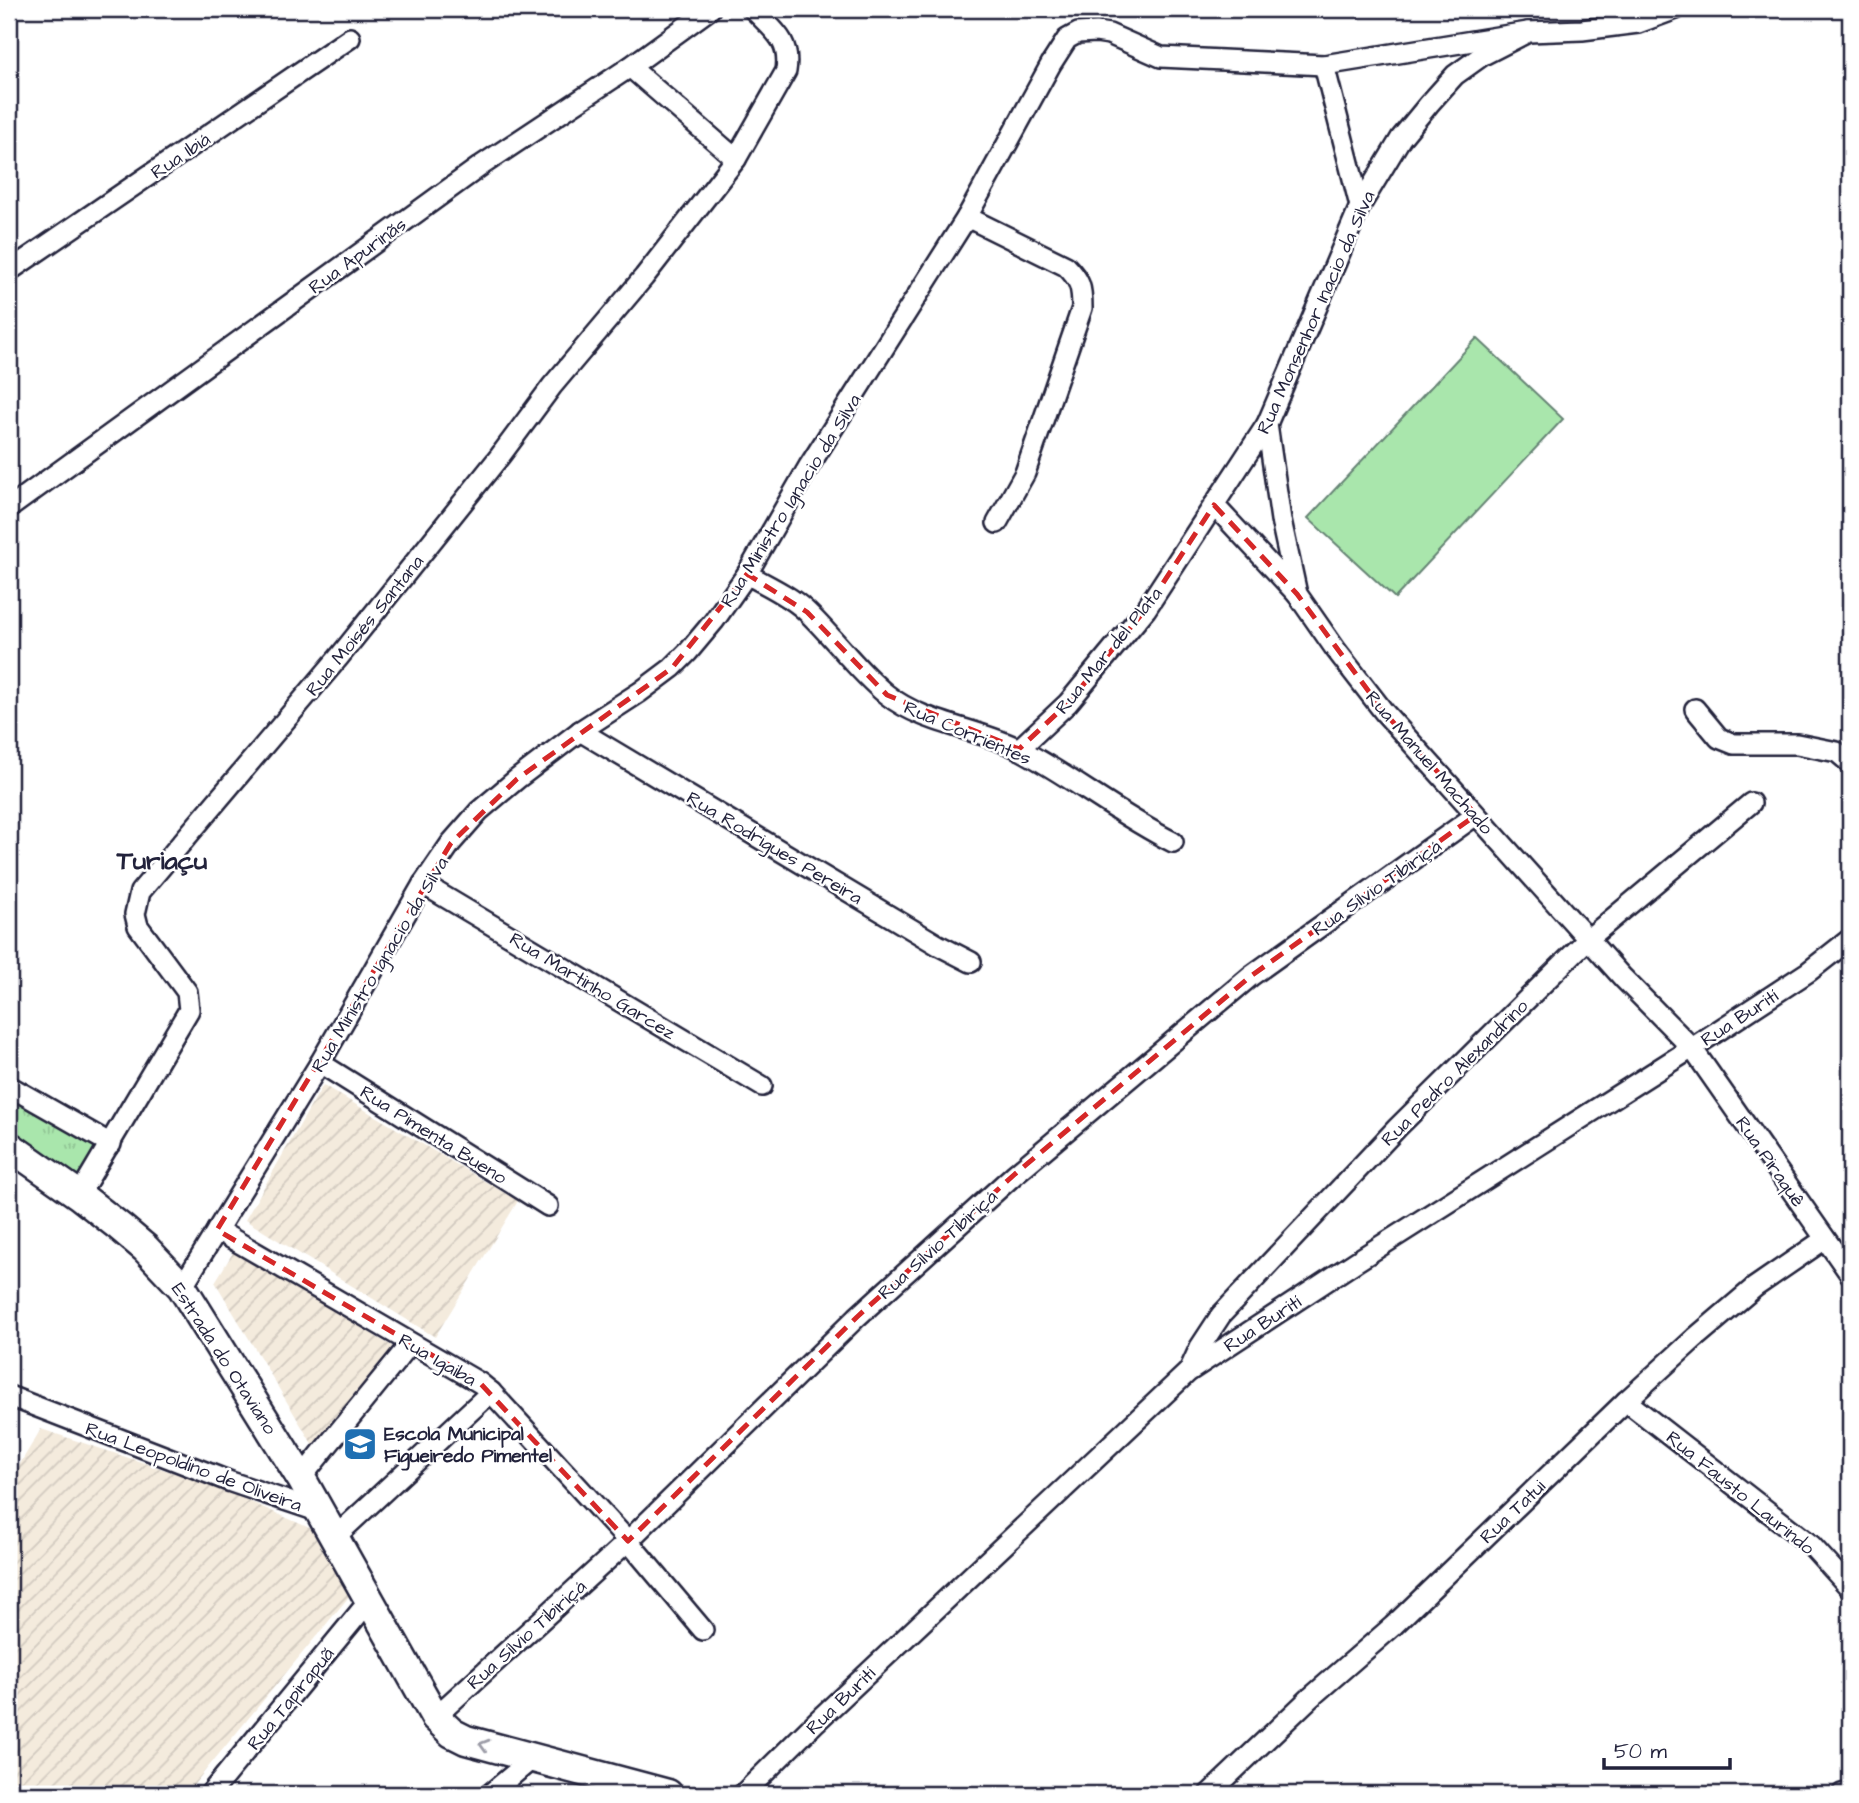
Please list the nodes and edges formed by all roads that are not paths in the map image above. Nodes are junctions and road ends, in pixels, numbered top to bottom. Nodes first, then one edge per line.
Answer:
1 (710, 9) edge
2 (753, 9) edge
3 (1676, 9) edge
4 (1528, 32) junction
5 (350, 38) dead end
6 (1324, 65) junction
7 (630, 67) junction
8 (736, 159) junction
9 (1360, 206) junction
10 (967, 217) junction
11 (9, 271) edge
12 (1267, 424) junction
13 (1214, 505) junction
14 (9, 508) edge
15 (997, 523) dead end
16 (747, 574) junction
17 (1297, 594) junction
18 (1695, 709) dead end
19 (580, 731) junction
20 (1018, 749) junction
21 (1850, 763) edge
22 (1751, 803) dead end
23 (1476, 815) junction
24 (1174, 842) dead end
25 (424, 884) junction
26 (1588, 939) junction
27 (1850, 939) edge
28 (971, 962) dead end
29 (1692, 1048) junction
30 (320, 1063) junction
31 (9, 1086) edge
32 (762, 1086) dead end
33 (111, 1144) junction
34 (9, 1146) edge
35 (79, 1195) junction
36 (548, 1206) dead end
37 (218, 1230) junction
38 (1825, 1239) junction
39 (1850, 1274) edge
40 (182, 1287) junction
41 (410, 1344) junction
42 (1188, 1372) junction
43 (491, 1392) junction
44 (9, 1396) edge
45 (1626, 1401) junction
46 (301, 1478) junction
47 (320, 1512) junction
48 (335, 1537) junction
49 (628, 1541) junction
50 (1850, 1588) edge
51 (369, 1601) junction
52 (703, 1630) dead end
53 (435, 1717) junction
54 (532, 1759) junction
55 (1850, 1792) edge
56 (211, 1794) edge
57 (490, 1794) edge
58 (668, 1794) edge
59 (743, 1794) edge
60 (1209, 1794) edge
61 (1842, 1794) edge

1 - 7 street, Rua Apurinãs
2 - 8 street, Rua Moisés Santana
3 - 4 street, Rua Monsenhor Inacio da Silva
4 - 6 street, Rua Ministro Ignacio da Silva
4 - 9 street, Rua Monsenhor Inacio da Silva
5 - 11 street, Rua Ibiá
6 - 9 street
6 - 10 street, Rua Ministro Ignacio da Silva
7 - 8 street
7 - 14 street, Rua Apurinãs
8 - 33 street, Rua Moisés Santana
9 - 12 street, Rua Monsenhor Inacio da Silva
10 - 15 street
10 - 16 street, Rua Ministro Ignacio da Silva
12 - 13 street, Rua Monsenhor Inacio da Silva
12 - 17 street, Rua Manuel Machado
13 - 17 street
13 - 20 street, Rua Mar del Plata
16 - 19 street, Rua Ministro Ignacio da Silva
16 - 20 street, Rua Corrientes
17 - 23 street, Rua Manuel Machado
18 - 21 street
19 - 25 street, Rua Ministro Ignacio da Silva
19 - 28 street, Rua Rodrigues Pereira
20 - 24 street, Rua Corrientes
22 - 26 street, Rua Pedro Alexandrino
23 - 26 street, Rua Manuel Machado
23 - 49 street, Rua Sílvio Tibiriçá
25 - 30 street, Rua Ministro Ignacio da Silva
25 - 32 street, Rua Martinho Garcez
26 - 29 street, Rua Manuel Machado
26 - 42 street, Rua Pedro Alexandrino
27 - 29 street, Rua Burití
29 - 38 street, Rua Piraquê
29 - 42 street, Rua Burití
30 - 36 street, Rua Pimenta Bueno
30 - 37 street, Rua Ministro Ignacio da Silva
31 - 33 street
33 - 35 street, Rua Moisés Santana
34 - 35 street, Estrada do Otaviano
35 - 40 street, Estrada do Otaviano
37 - 40 street, Rua Ministro Ignacio da Silva
37 - 41 street, Rua Igaiba
38 - 39 street, Rua Piraquê
38 - 45 street, Rua Tatui
40 - 46 street, Estrada do Otaviano
41 - 43 street, Rua Igaiba
41 - 46 street
42 - 59 street, Rua Burití
43 - 48 street
43 - 49 street, Rua Igaiba
44 - 47 street, Rua Leopoldino de Oliveira
45 - 50 street, Rua Fausto Laurindo
45 - 60 street, Rua Tatui
46 - 47 street, Estrada do Otaviano
47 - 48 street, Rua Leopoldino de Oliveira
48 - 51 street, Rua Leopoldino de Oliveira
49 - 52 street, Rua Igaiba
49 - 53 street, Rua Sílvio Tibiriçá
51 - 53 street, Rua Leopoldino de Oliveira
51 - 56 street, Rua Tapirapuã
54 -> 53 street, Rua Leopoldino de Oliveira
54 - 57 street
54 - 58 street, Rua Leopoldino de Oliveira
55 - 61 street

